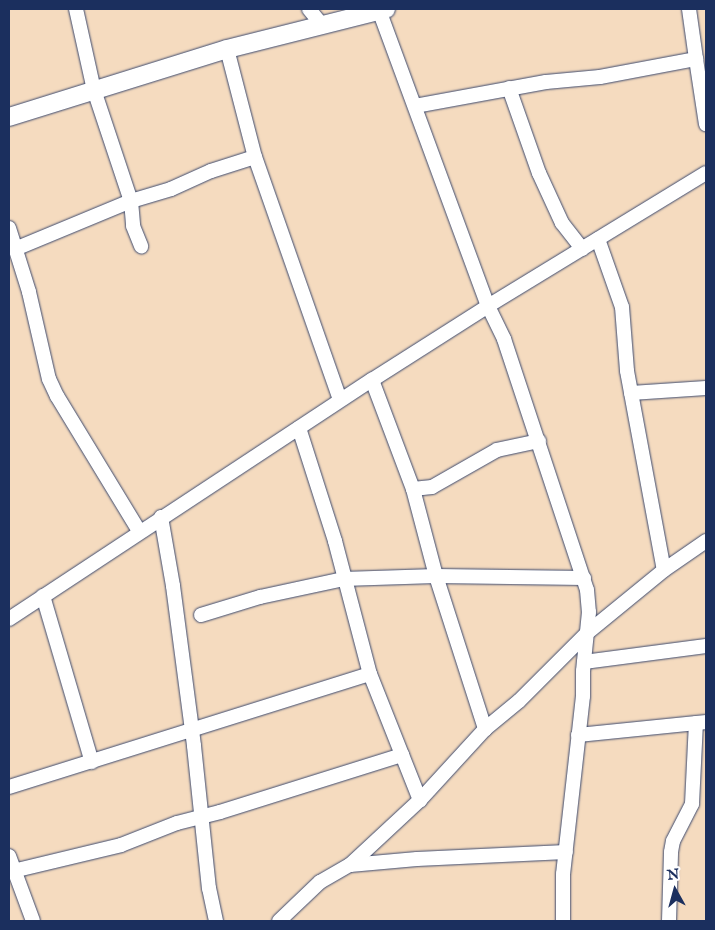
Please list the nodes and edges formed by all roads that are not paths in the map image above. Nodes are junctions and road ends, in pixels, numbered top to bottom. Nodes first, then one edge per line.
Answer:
1 (76, 9) edge
2 (309, 9) edge
3 (382, 9) edge
4 (690, 9) edge
5 (322, 24) junction
6 (227, 49) junction
7 (696, 59) junction
8 (509, 88) junction
9 (94, 90) junction
10 (415, 106) junction
11 (9, 117) edge
12 (706, 124) edge
13 (255, 157) junction
14 (706, 173) edge
15 (131, 200) junction
16 (9, 228) edge
17 (598, 239) junction
18 (141, 246) dead end
19 (16, 249) junction
20 (582, 249) junction
21 (488, 306) junction
22 (372, 380) junction
23 (706, 388) edge
24 (631, 393) junction
25 (340, 400) junction
26 (299, 428) junction
27 (538, 441) junction
28 (413, 489) junction
29 (161, 517) junction
30 (139, 531) junction
31 (706, 541) edge
32 (664, 570) junction
33 (436, 576) junction
34 (584, 578) junction
35 (344, 579) junction
36 (43, 596) junction
37 (201, 616) dead end
38 (9, 619) edge
39 (586, 633) junction
40 (706, 646) edge
41 (584, 662) junction
42 (370, 674) junction
43 (701, 722) edge
44 (485, 729) junction
45 (192, 731) junction
46 (578, 735) junction
47 (402, 755) junction
48 (92, 762) junction
49 (9, 787) edge
50 (420, 800) junction
51 (201, 816) junction
52 (566, 852) junction
53 (9, 856) edge
54 (350, 865) junction
55 (13, 871) junction
56 (33, 921) edge
57 (216, 921) edge
58 (279, 921) edge
59 (563, 921) edge
60 (669, 921) edge

1 - 9 street
2 - 5 street
3 - 5 main road
3 - 10 street
4 - 7 street
5 - 6 main road
6 - 9 main road
6 - 13 street
7 - 8 street
7 - 12 street
8 - 10 street
8 - 20 street
9 - 11 main road
9 - 15 street
10 - 21 street
13 - 15 street
13 - 25 street
14 - 17 street
15 - 18 street
15 - 19 street
16 - 19 street
17 - 20 street
17 - 24 street
19 - 30 street
20 - 21 street
21 - 22 street
21 - 27 street
22 - 25 street
22 - 28 street
23 - 24 street
24 - 32 street
25 - 26 street
26 - 29 street
26 - 35 street
27 - 28 street
27 - 34 street
28 - 33 street
29 - 30 street
29 - 45 street
30 - 36 street
31 - 32 street
32 - 39 street
33 - 34 street
33 - 35 street
33 - 44 street
34 - 39 street
35 - 37 street
35 - 42 street
36 - 38 street
36 - 48 street
39 - 41 street
39 - 44 street
40 - 41 street
41 - 46 street
42 - 45 street
42 - 47 street
43 - 46 street
43 - 60 street
44 - 50 street
45 - 48 street
45 - 51 street
46 - 52 street
47 - 50 street
47 - 51 street
48 - 49 street
50 - 54 street
51 - 55 street
51 - 57 street
52 - 54 street
52 - 59 street
53 - 55 street
54 - 58 street
55 - 56 street

